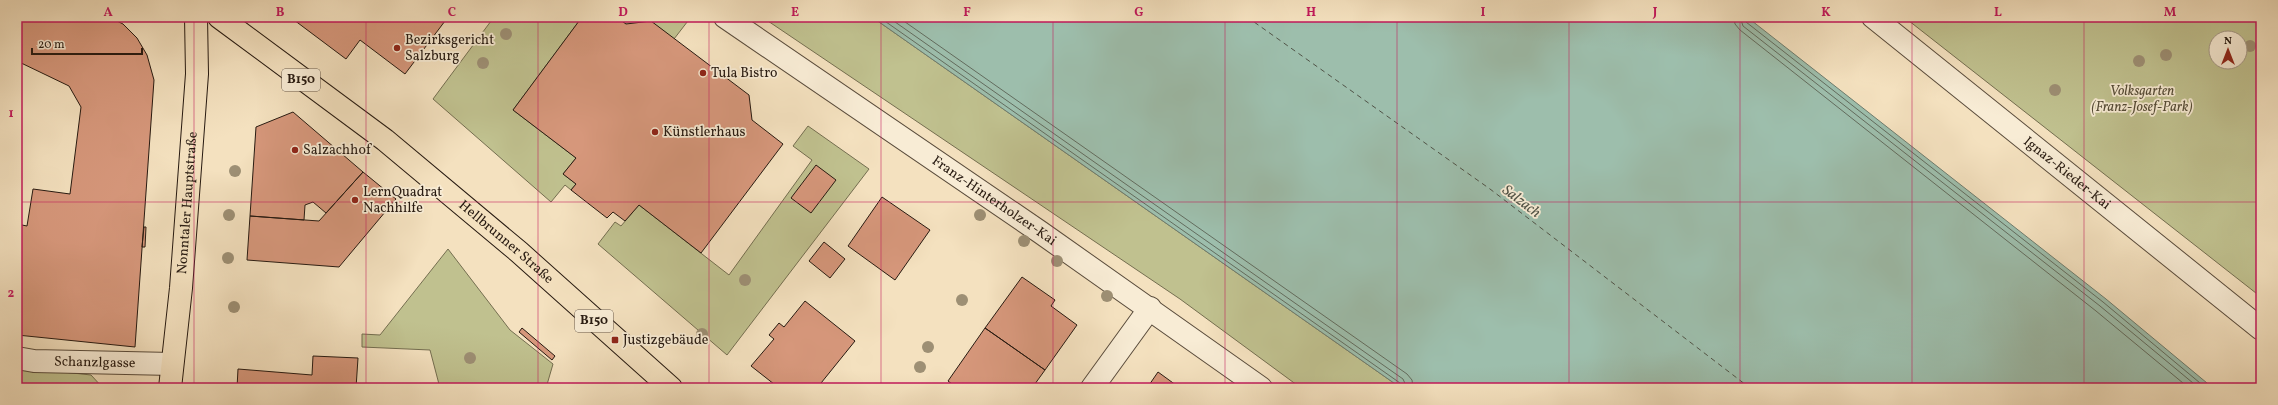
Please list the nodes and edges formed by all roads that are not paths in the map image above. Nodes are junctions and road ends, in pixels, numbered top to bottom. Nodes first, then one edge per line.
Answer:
1 (196, 17) edge
2 (219, 17) edge
3 (725, 17) edge
4 (1873, 17) edge
5 (1150, 308) junction
6 (2261, 329) edge
7 (17, 358) edge
8 (172, 364) junction
9 (170, 388) edge
10 (671, 388) edge
11 (1092, 388) edge
12 (1261, 388) edge

1 - 8 main road, Nonntaler Hauptstraße
2 - 10 main road, Hellbrunner Straße / B150
3 - 5 street, Franz-Hinterholzer-Kai
4 - 6 street, Ignaz-Rieder-Kai
5 - 11 street
5 - 12 street, Franz-Hinterholzer-Kai
7 - 8 street, Schanzlgasse
8 - 9 main road, Nonntaler Hauptstraße

